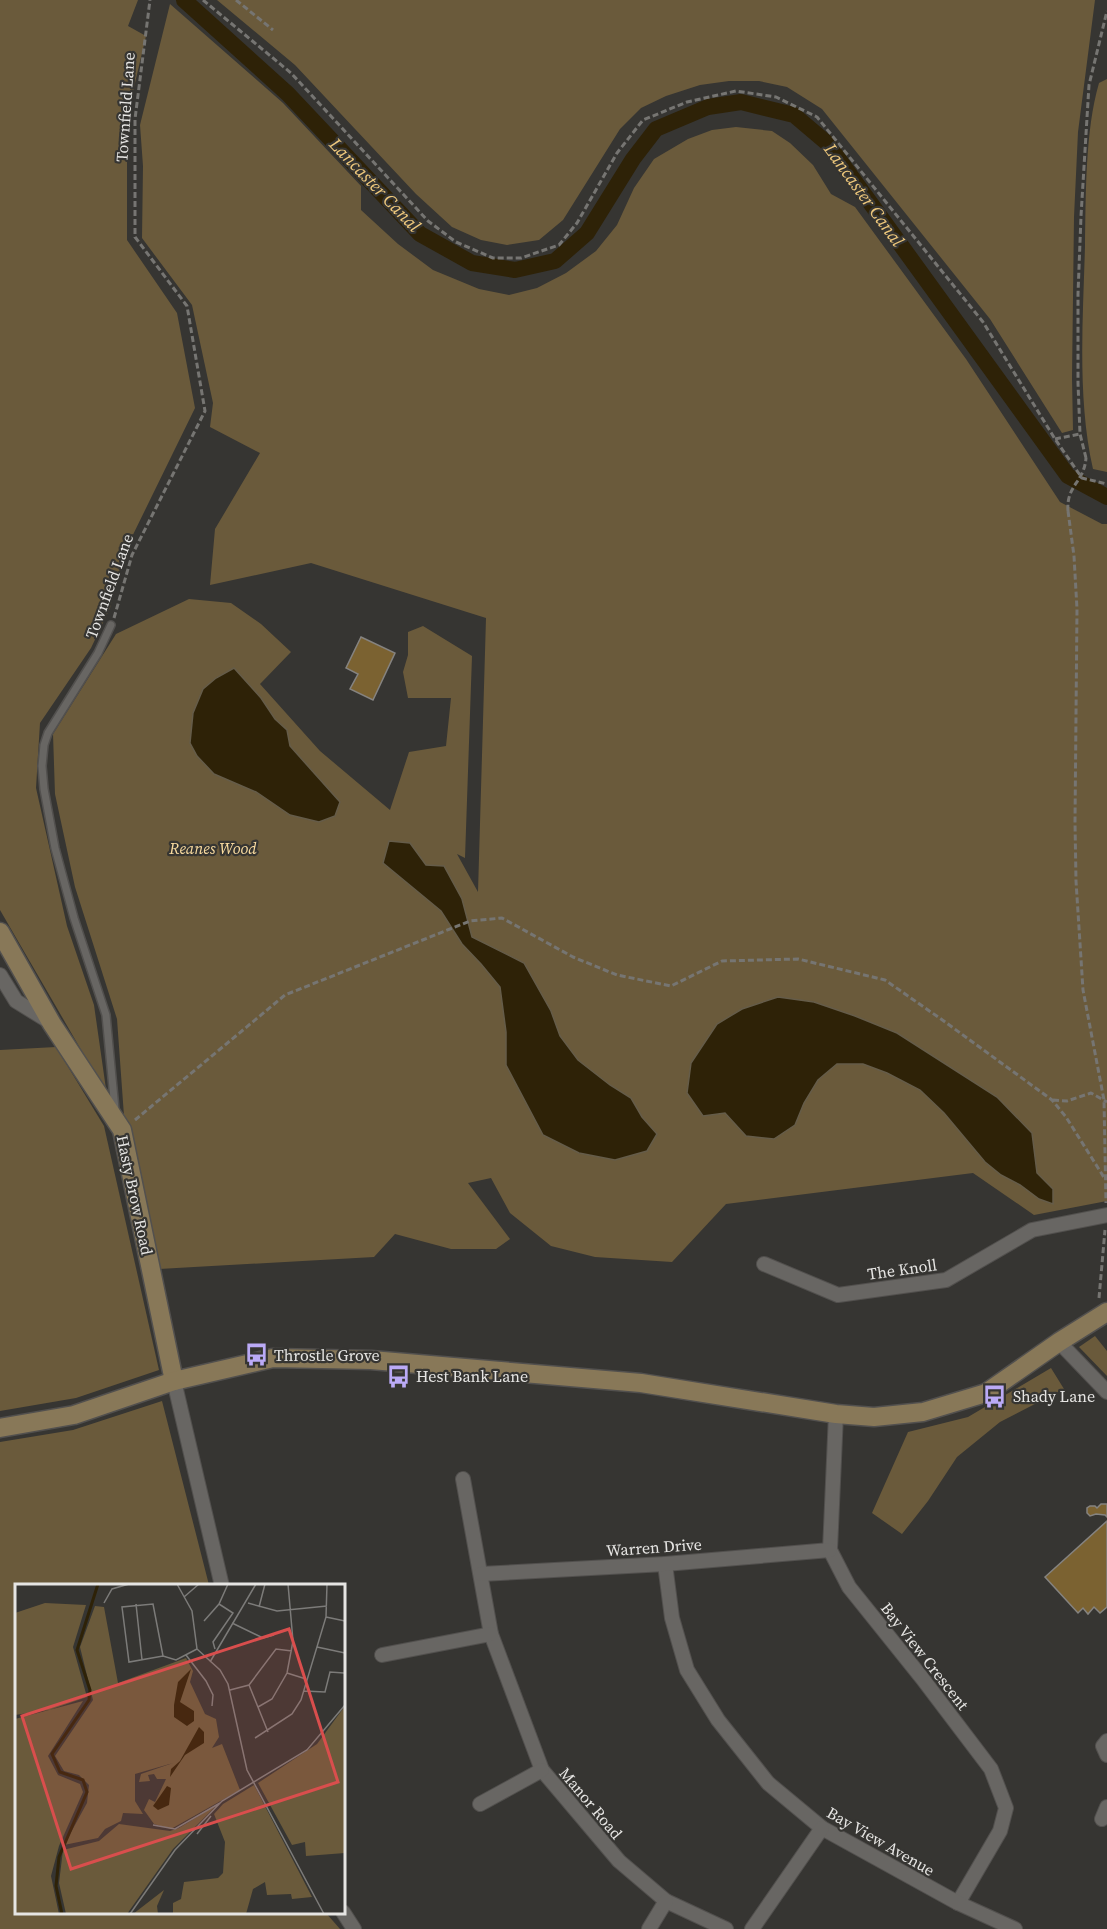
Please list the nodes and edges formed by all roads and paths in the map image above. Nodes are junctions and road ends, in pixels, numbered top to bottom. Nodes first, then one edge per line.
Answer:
1 (203, 0) edge
2 (236, 0) edge
3 (149, 1) edge
4 (1107, 11) edge
5 (273, 30) dead end
6 (1080, 434) junction
7 (1054, 439) junction
8 (1107, 484) edge
9 (111, 625) joint
10 (0, 932) edge
11 (0, 975) edge
12 (52, 1023) junction
13 (1052, 1100) junction
14 (1106, 1101) edge
15 (119, 1125) junction
16 (1105, 1179) junction
17 (1107, 1215) edge
18 (764, 1264) dead end
19 (1102, 1315) edge
20 (1059, 1342) junction
21 (174, 1381) junction
22 (1107, 1392) edge
23 (836, 1414) junction
24 (0, 1428) edge
25 (463, 1479) dead end
26 (830, 1550) junction
27 (665, 1564) junction
28 (481, 1574) junction
29 (222, 1584) edge
30 (491, 1634) junction
31 (382, 1655) dead end
32 (1107, 1741) edge
33 (1107, 1755) edge
34 (542, 1770) junction
35 (480, 1804) dead end
36 (822, 1828) junction
37 (666, 1901) junction
38 (958, 1903) junction
39 (344, 1914) edge
40 (354, 1929) edge
41 (649, 1929) edge
42 (726, 1929) edge
43 (752, 1929) edge
44 (1015, 1929) edge

1 - 7 path
2 - 5 path
3 - 9 path, Townfield Lane
4 - 6 path
6 - 7 path
6 - 14 path, bridge
7 - 8 path
9 - 15 lane, Townfield Lane
10 - 12 street, Hasty Brow Road
11 - 12 street
12 - 15 street, Hasty Brow Road
13 - 14 path
13 - 15 path
13 - 16 path
14 - 16 path
15 - 21 street, Hasty Brow Road
16 - 17 path
17 - 18 street, The Knoll
17 - 19 path
19 - 20 street
20 - 22 street
20 - 23 street
21 - 23 street
21 - 24 street
21 - 29 street
23 - 26 street, Bay View Crescent
25 - 28 street, Manor Road
26 - 27 street, Warren Drive
26 - 38 street, Bay View Crescent
27 - 28 street, Warren Drive
27 - 36 street, Bay View Avenue
28 - 30 street, Manor Road
30 - 31 street
30 - 34 street, Manor Road
32 - 33 street
34 - 35 street
34 - 37 street, Manor Road
36 - 38 street, Bay View Avenue
36 - 43 street
37 - 41 street
37 - 42 street, Manor Road
38 - 44 street, Bay View Avenue
39 - 40 street

